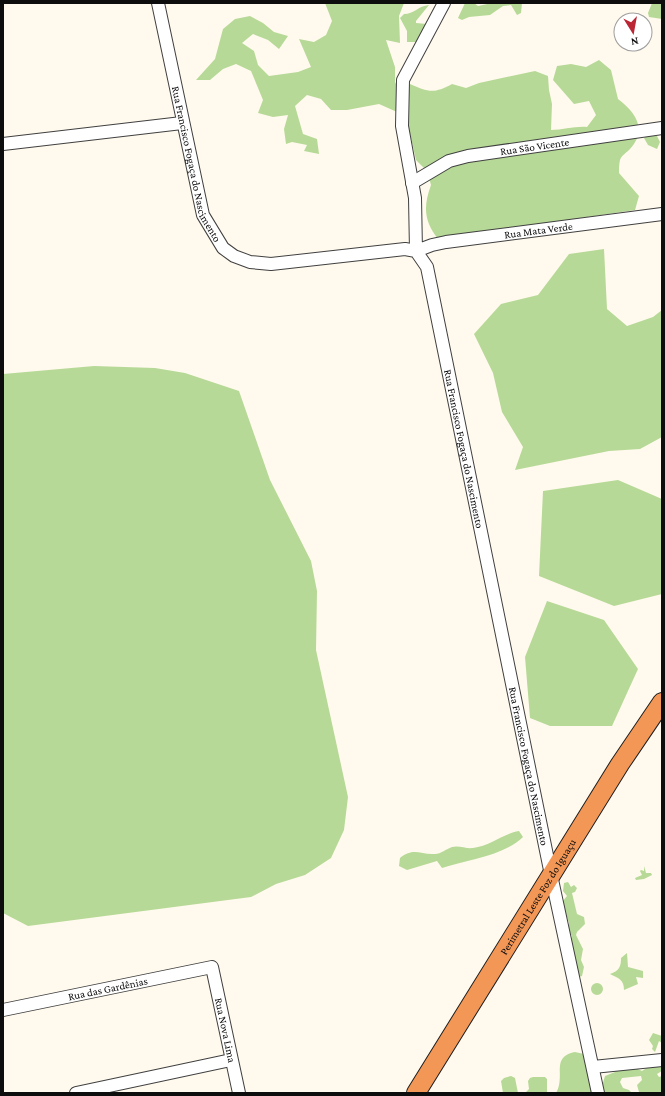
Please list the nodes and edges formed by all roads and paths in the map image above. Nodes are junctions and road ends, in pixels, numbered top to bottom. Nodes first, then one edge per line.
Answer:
1 (158, 3) edge
2 (444, 3) edge
3 (182, 123) junction
4 (662, 128) edge
5 (3, 144) edge
6 (412, 183) junction
7 (662, 214) edge
8 (416, 251) junction
9 (662, 702) edge
10 (551, 875) junction
11 (212, 966) joint
12 (3, 1010) edge
13 (231, 1060) junction
14 (662, 1060) edge
15 (593, 1067) junction
16 (76, 1093) edge
17 (239, 1093) edge
18 (416, 1093) edge
19 (598, 1093) edge

1 - 3 street, Rua Francisco Fogaça do Nascimento
2 - 6 street
3 - 5 street
3 - 8 street, Rua Francisco Fogaça do Nascimento
4 - 6 street, Rua São Vicente
6 - 8 street
7 - 8 street, Rua Mata Verde
8 - 10 street, Rua Francisco Fogaça do Nascimento
9 - 10 highway, Perimetral Leste Foz do Iguaçu
10 - 15 street, Rua Francisco Fogaça do Nascimento
10 - 18 highway, Perimetral Leste Foz do Iguaçu
11 - 12 street, Rua das Gardênias
11 - 13 street, Rua Nova Lima
13 - 16 street
13 - 17 street, Rua Nova Lima
14 - 15 street
15 - 19 street, Rua Francisco Fogaça do Nascimento

